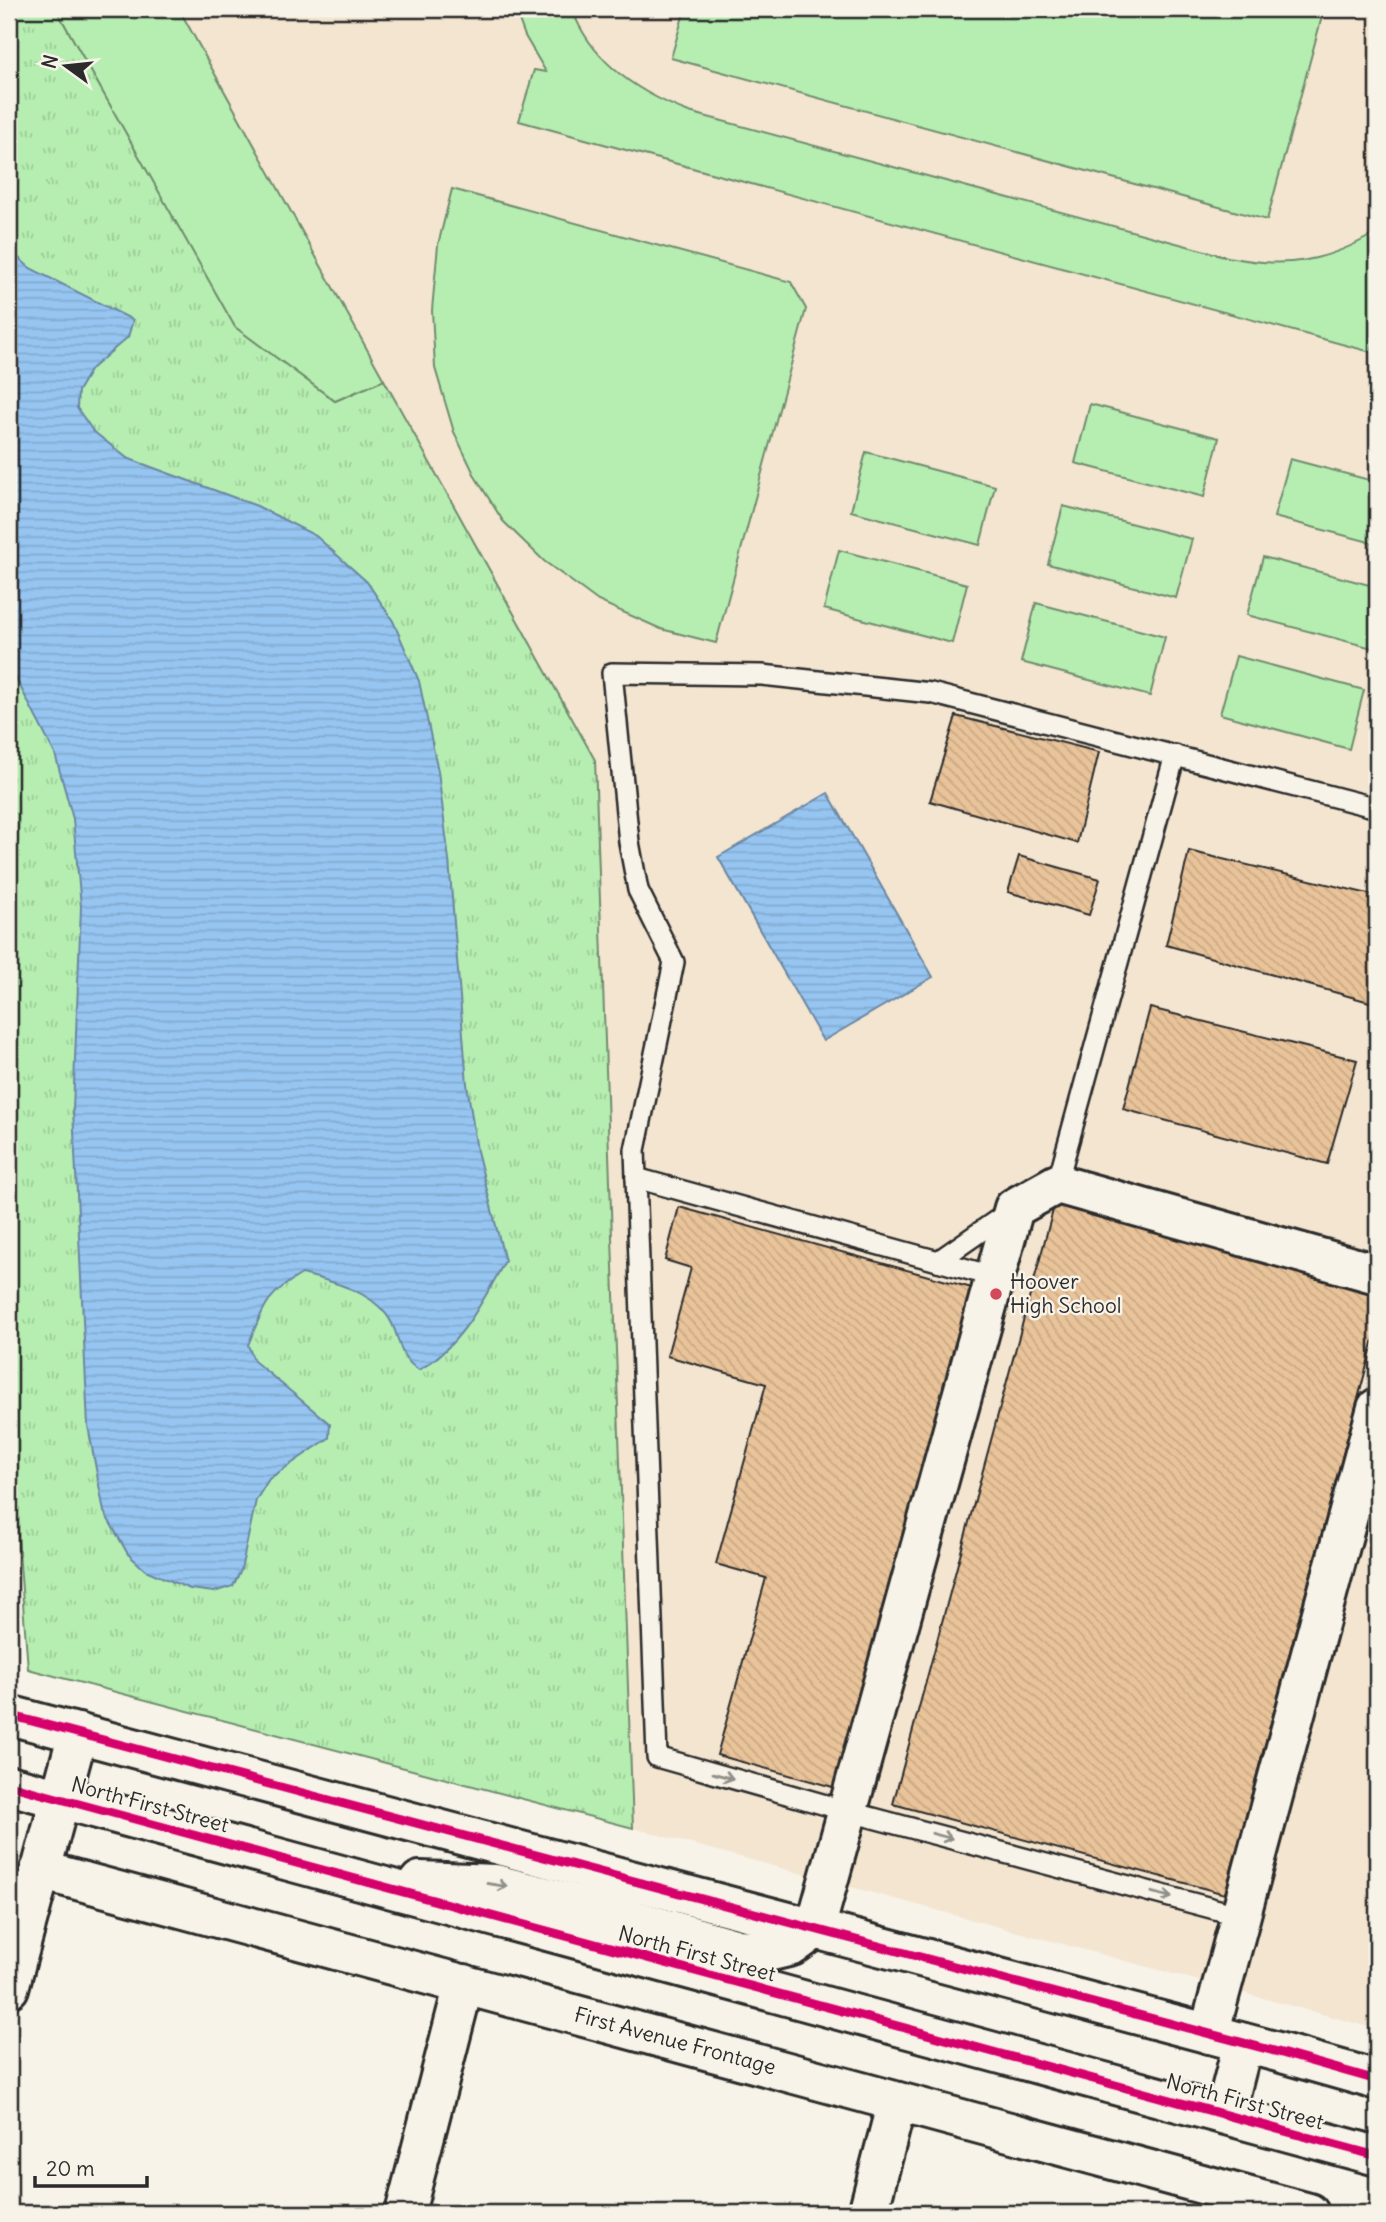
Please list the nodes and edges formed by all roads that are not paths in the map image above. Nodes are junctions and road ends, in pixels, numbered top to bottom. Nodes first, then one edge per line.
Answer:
1 (1175, 755) junction
2 (1377, 808) edge
3 (636, 1178) junction
4 (1057, 1184) junction
5 (1014, 1208) junction
6 (938, 1261) junction
7 (1377, 1274) edge
8 (995, 1277) junction
9 (1377, 1408) edge
10 (9, 1715) edge
11 (78, 1733) junction
12 (9, 1785) edge
13 (61, 1799) junction
14 (847, 1811) junction
15 (40, 1870) junction
16 (355, 1879) junction
17 (1241, 1916) junction
18 (815, 1929) junction
19 (464, 1984) junction
20 (9, 1988) edge
21 (1226, 2038) junction
22 (1377, 2080) edge
23 (897, 2102) junction
24 (1225, 2115) junction
25 (1377, 2156) edge
26 (405, 2213) edge
27 (868, 2213) edge
28 (1309, 2213) edge

1 - 2 lane
1 - 3 lane
1 - 4 lane
3 - 6 lane
3 -> 14 lane
4 - 5 street
4 - 7 street
5 - 6 lane
5 - 8 street
6 - 8 lane
8 - 14 street
9 - 17 street
10 - 11 street
11 - 13 street
11 - 18 street
12 - 13 street, North First Street
13 - 15 street
13 - 16 street, North First Street
14 -> 17 lane
14 - 18 street
15 - 19 street, First Avenue Frontage
15 - 20 street
16 -> 18 street
16 - 24 street, North First Street
17 - 21 street
18 - 21 street
19 - 23 street, First Avenue Frontage
19 - 26 street
21 - 22 street
21 - 24 street
23 - 27 street
23 - 28 street, First Avenue Frontage
24 - 25 street, North First Street

